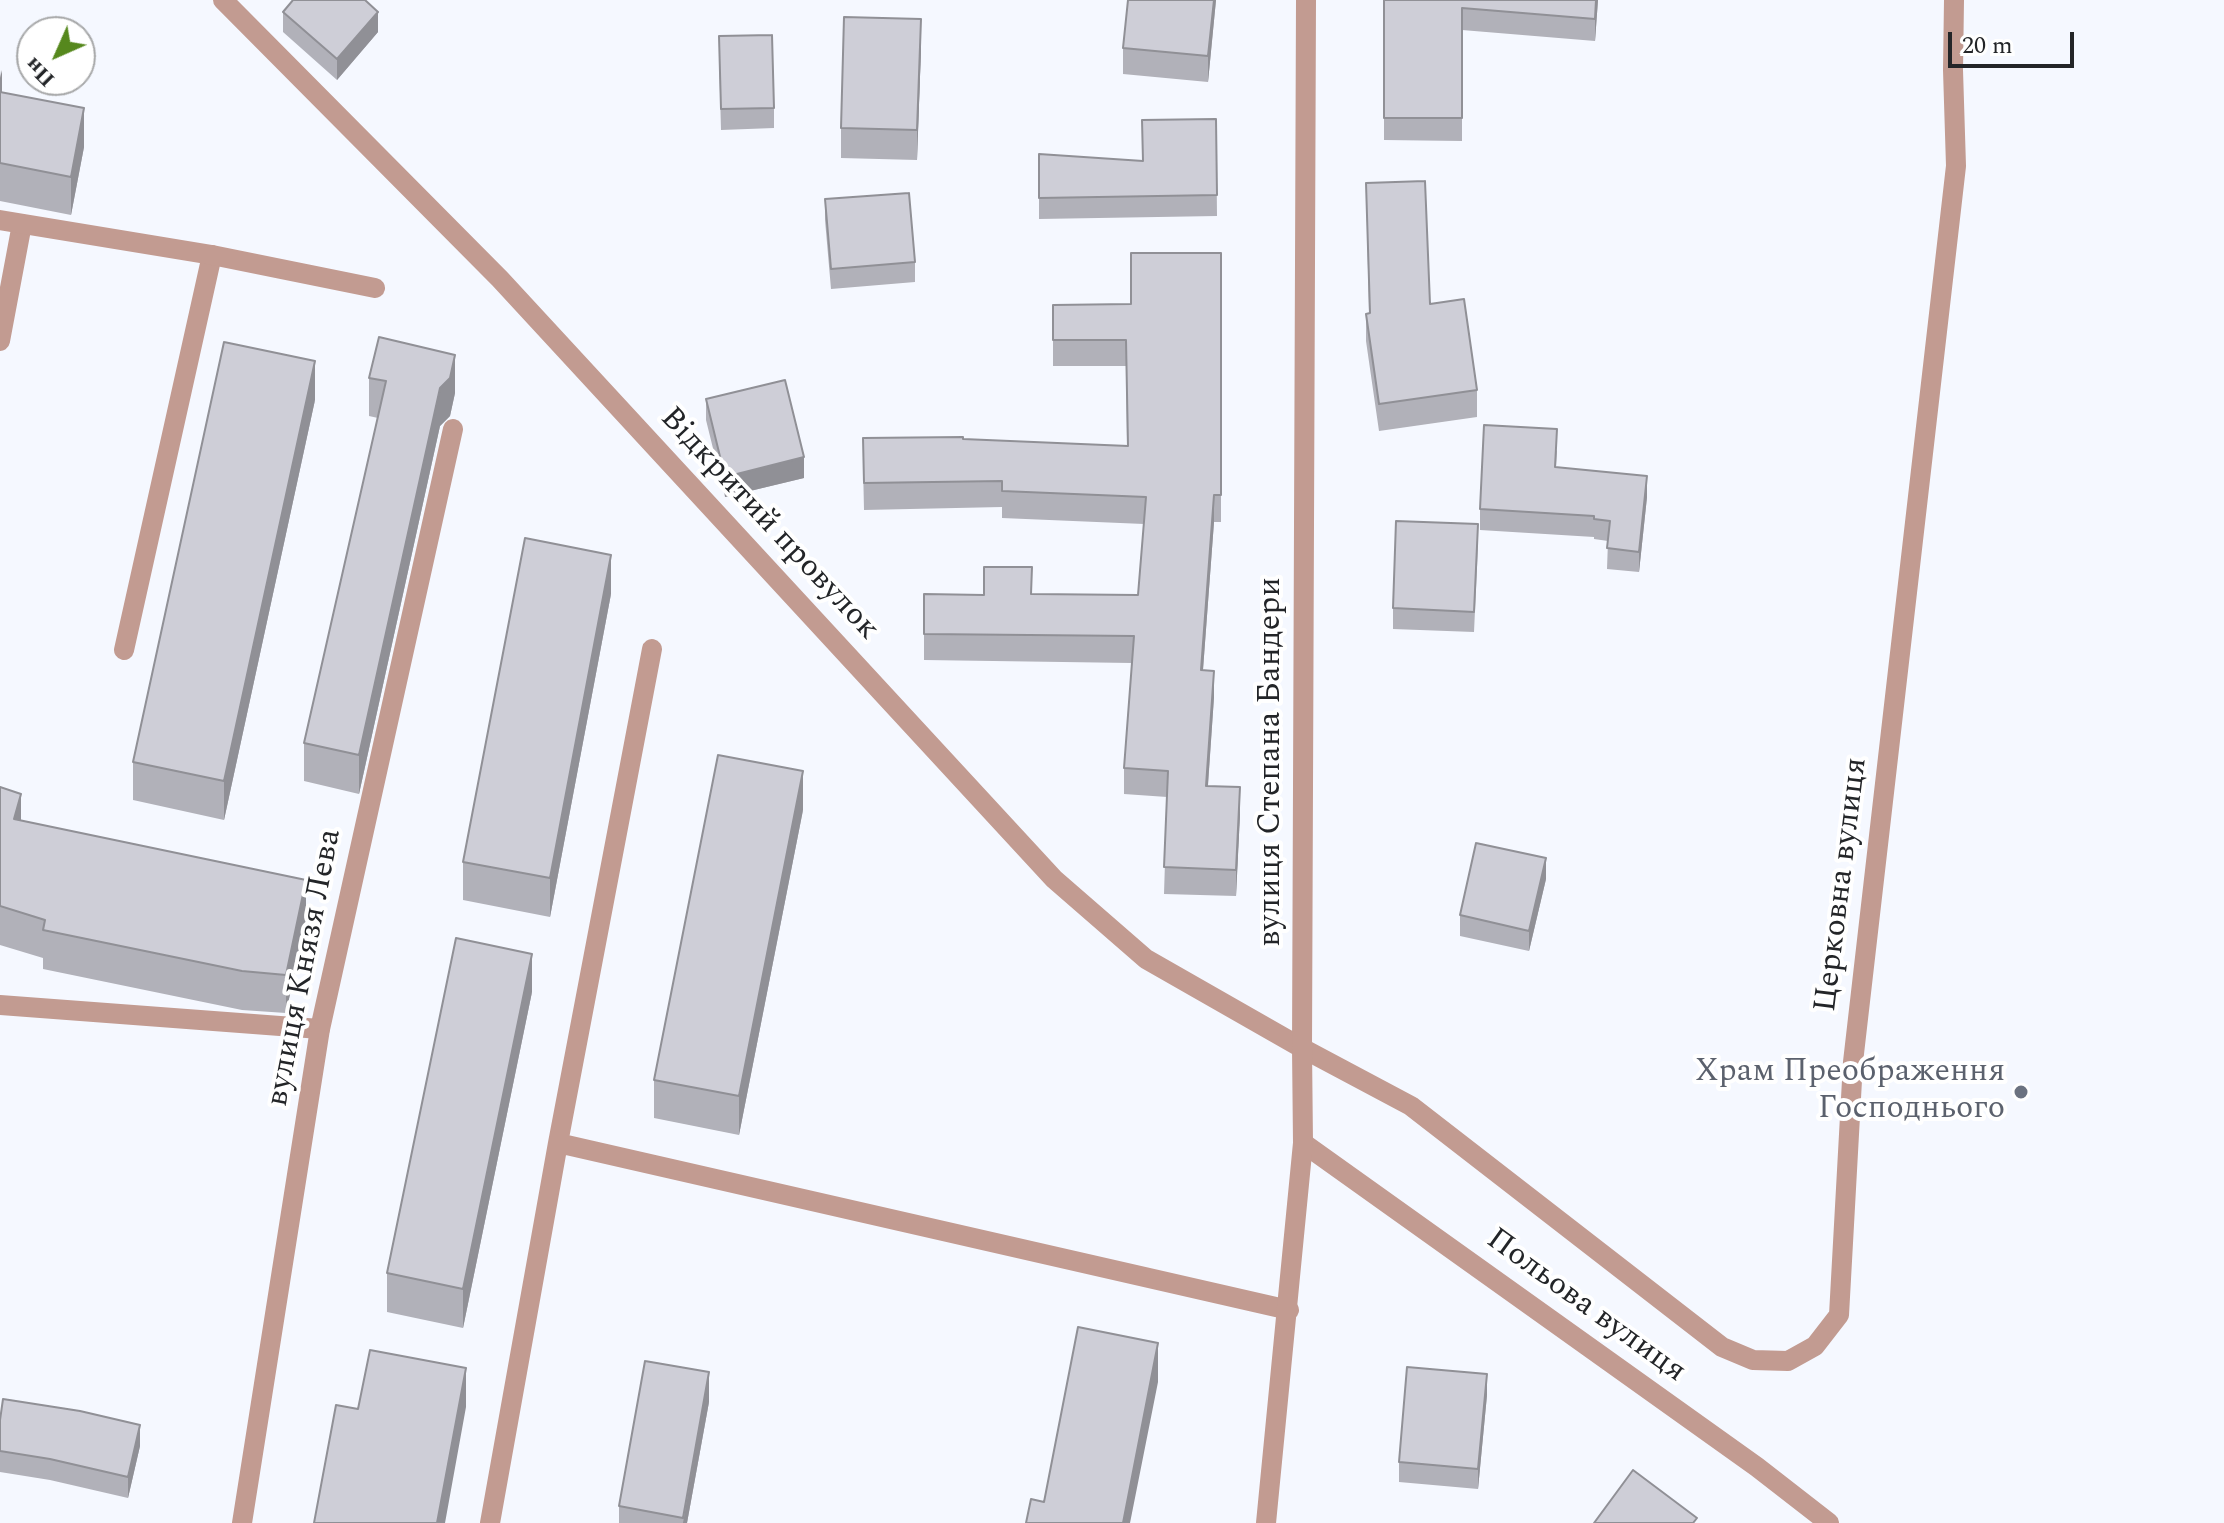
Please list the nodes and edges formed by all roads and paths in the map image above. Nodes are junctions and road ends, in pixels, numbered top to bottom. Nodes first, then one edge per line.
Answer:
1 (223, 0) edge
2 (1306, 0) edge
3 (1954, 0) edge
4 (0, 220) edge
5 (22, 224) junction
6 (212, 255) junction
7 (375, 288) dead end
8 (0, 341) edge
9 (453, 429) dead end
10 (652, 649) dead end
11 (124, 650) dead end
12 (0, 1005) edge
13 (320, 1029) junction
14 (1302, 1048) junction
15 (558, 1143) junction
16 (1303, 1143) junction
17 (1289, 1310) junction
18 (242, 1523) edge
19 (490, 1523) edge
20 (1266, 1523) edge
21 (1829, 1523) edge

1 - 14 street, Відкритий провулок
2 - 14 street, вулиця Степана Бандери
3 - 14 street, Церковна вулиця
4 - 5 street
5 - 6 street
5 - 8 street
6 - 7 street
6 - 11 street
9 - 13 street, вулиця Князя Лева
10 - 15 street
12 - 13 street
13 - 18 street, вулиця Князя Лева
14 - 16 street, вулиця Степана Бандери
15 - 17 street
15 - 19 street
16 - 17 street, вулиця Степана Бандери
16 - 21 street, Польова вулиця
17 - 20 street, вулиця Степана Бандери

